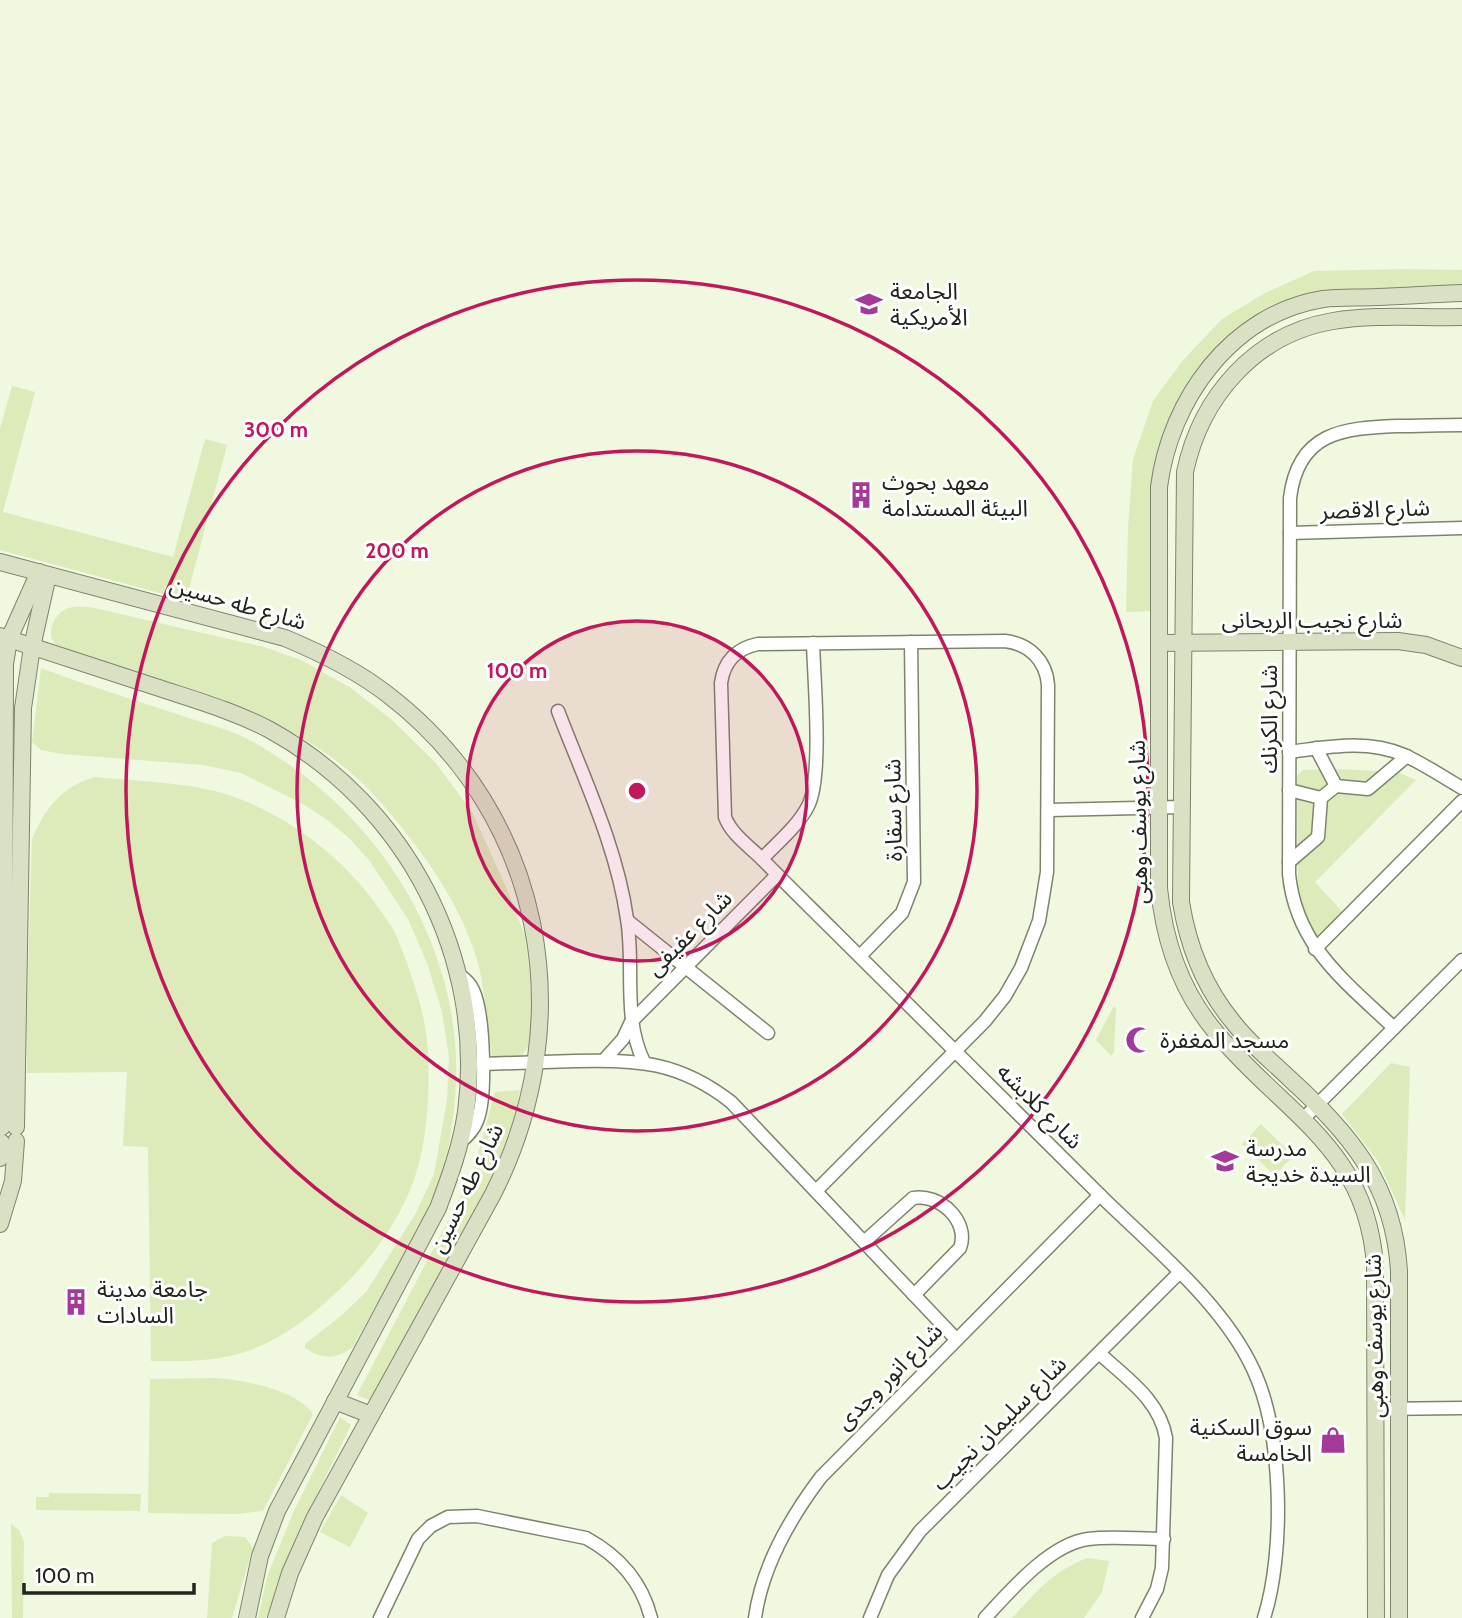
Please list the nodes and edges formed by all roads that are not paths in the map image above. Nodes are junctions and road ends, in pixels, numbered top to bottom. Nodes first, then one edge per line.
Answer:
1 (1462, 293) edge
2 (1462, 317) edge
3 (1462, 425) edge
4 (1462, 528) edge
5 (1290, 533) junction
6 (0, 562) edge
7 (44, 573) junction
8 (4, 638) edge
9 (911, 642) junction
10 (1183, 642) junction
11 (1290, 642) junction
12 (813, 643) junction
13 (1159, 643) junction
14 (32, 646) junction
15 (1462, 658) edge
16 (558, 711) dead end
17 (1316, 748) junction
18 (1290, 752) junction
19 (1406, 756) junction
20 (13, 758) junction
21 (1336, 786) junction
22 (1462, 788) edge
23 (1289, 790) junction
24 (1321, 798) junction
25 (1462, 801) edge
26 (1159, 807) junction
27 (1182, 807) junction
28 (1049, 810) junction
29 (762, 859) junction
30 (1289, 862) junction
31 (777, 874) junction
32 (2, 909) edge
33 (628, 920) junction
34 (1315, 949) junction
35 (860, 956) junction
36 (1462, 960) edge
37 (686, 967) junction
38 (458, 974) junction
39 (631, 1022) junction
40 (1394, 1028) junction
41 (768, 1033) dead end
42 (955, 1051) junction
43 (604, 1060) junction
44 (537, 1062) junction
45 (644, 1062) junction
46 (483, 1064) junction
47 (1318, 1105) junction
48 (1303, 1119) junction
49 (9, 1134) edge
50 (460, 1142) junction
51 (0, 1158) edge
52 (816, 1191) junction
53 (1100, 1195) junction
54 (0, 1224) edge
55 (864, 1242) junction
56 (1178, 1273) junction
57 (914, 1294) junction
58 (956, 1339) junction
59 (1099, 1353) junction
60 (335, 1401) junction
61 (1398, 1408) junction
62 (1462, 1408) edge
63 (1375, 1409) junction
64 (371, 1415) junction
65 (1164, 1539) junction
66 (247, 1618) edge
67 (276, 1618) edge
68 (380, 1618) edge
69 (651, 1618) edge
70 (755, 1618) edge
71 (870, 1618) edge
72 (985, 1618) edge
73 (1142, 1618) edge
74 (1264, 1618) edge
75 (1376, 1618) edge
76 (1399, 1618) edge

1 - 13 street, شارع يوسف وهبى
2 - 10 street, شارع يوسف وهبى
3 - 5 street, شارع الكرنك
4 - 5 street, شارع الاقصر
5 - 11 street, شارع الكرنك
6 - 7 street, شارع طه حسين
7 - 8 street
7 - 14 street
7 - 44 street, شارع طه حسين
8 - 14 street, شارع طه حسين
8 - 20 street
9 - 12 street
9 - 28 street
9 - 35 street, شارع سقارة
10 - 11 street, شارع نجيب الريحانى
10 - 13 street, شارع نجيب الريحانى
10 - 27 street, شارع يوسف وهبى
11 - 15 street, شارع نجيب الريحانى
11 - 18 street, شارع الكرنك
12 - 29 street
12 - 29 street, شارع كلابشه
13 - 26 street, شارع يوسف وهبى
14 - 20 street
14 - 38 street, شارع طه حسين
16 - 33 street
17 - 18 street
17 - 19 street
17 - 21 street
18 - 23 street, شارع الكرنك
19 - 21 street
19 - 22 street
20 - 32 street
20 - 49 street
21 - 24 street
23 - 24 street
23 - 30 street, شارع الكرنك
24 - 30 street
25 - 34 street
26 - 27 street
26 - 28 street
26 - 48 street, شارع يوسف وهبى
27 - 47 street, شارع يوسف وهبى
28 - 42 street
29 - 31 street, شارع كلابشه
30 - 34 street, شارع الكرنك
31 - 35 street, شارع كلابشه
31 - 37 street, شارع عفيفى
32 - 49 street
33 - 37 street
33 - 39 street
34 - 40 street, شارع الكرنك
35 - 42 street, شارع كلابشه
36 - 40 street
37 - 39 street, شارع عفيفى
37 - 41 street
38 - 46 street
38 - 50 street, شارع طه حسين
39 - 43 street, شارع عفيفى
39 - 45 street
40 - 47 street
42 - 52 street
42 - 53 street, شارع كلابشه
43 - 44 street
43 - 45 street
44 - 46 street
44 - 64 street, شارع طه حسين
45 - 52 street
46 - 50 street
47 - 48 street
47 - 61 street, شارع يوسف وهبى
48 - 63 street, شارع يوسف وهبى
49 - 51 street
49 - 54 street
50 - 60 street, شارع طه حسين
52 - 55 street
53 - 56 street, شارع كلابشه
53 - 58 street, شارع انور وجدى
55 - 57 street
55 - 57 street
56 - 59 street, شارع سليمان نجيب
56 - 74 street, شارع كلابشه
57 - 58 street
58 - 70 street, شارع انور وجدى
59 - 65 street
59 - 71 street, شارع سليمان نجيب
60 - 64 street
60 - 66 street, شارع طه حسين
61 - 62 street
61 - 63 street
61 - 76 street, شارع يوسف وهبى
63 - 75 street, شارع يوسف وهبى
64 - 67 street, شارع طه حسين
65 - 72 street
65 - 73 street
68 - 69 street

